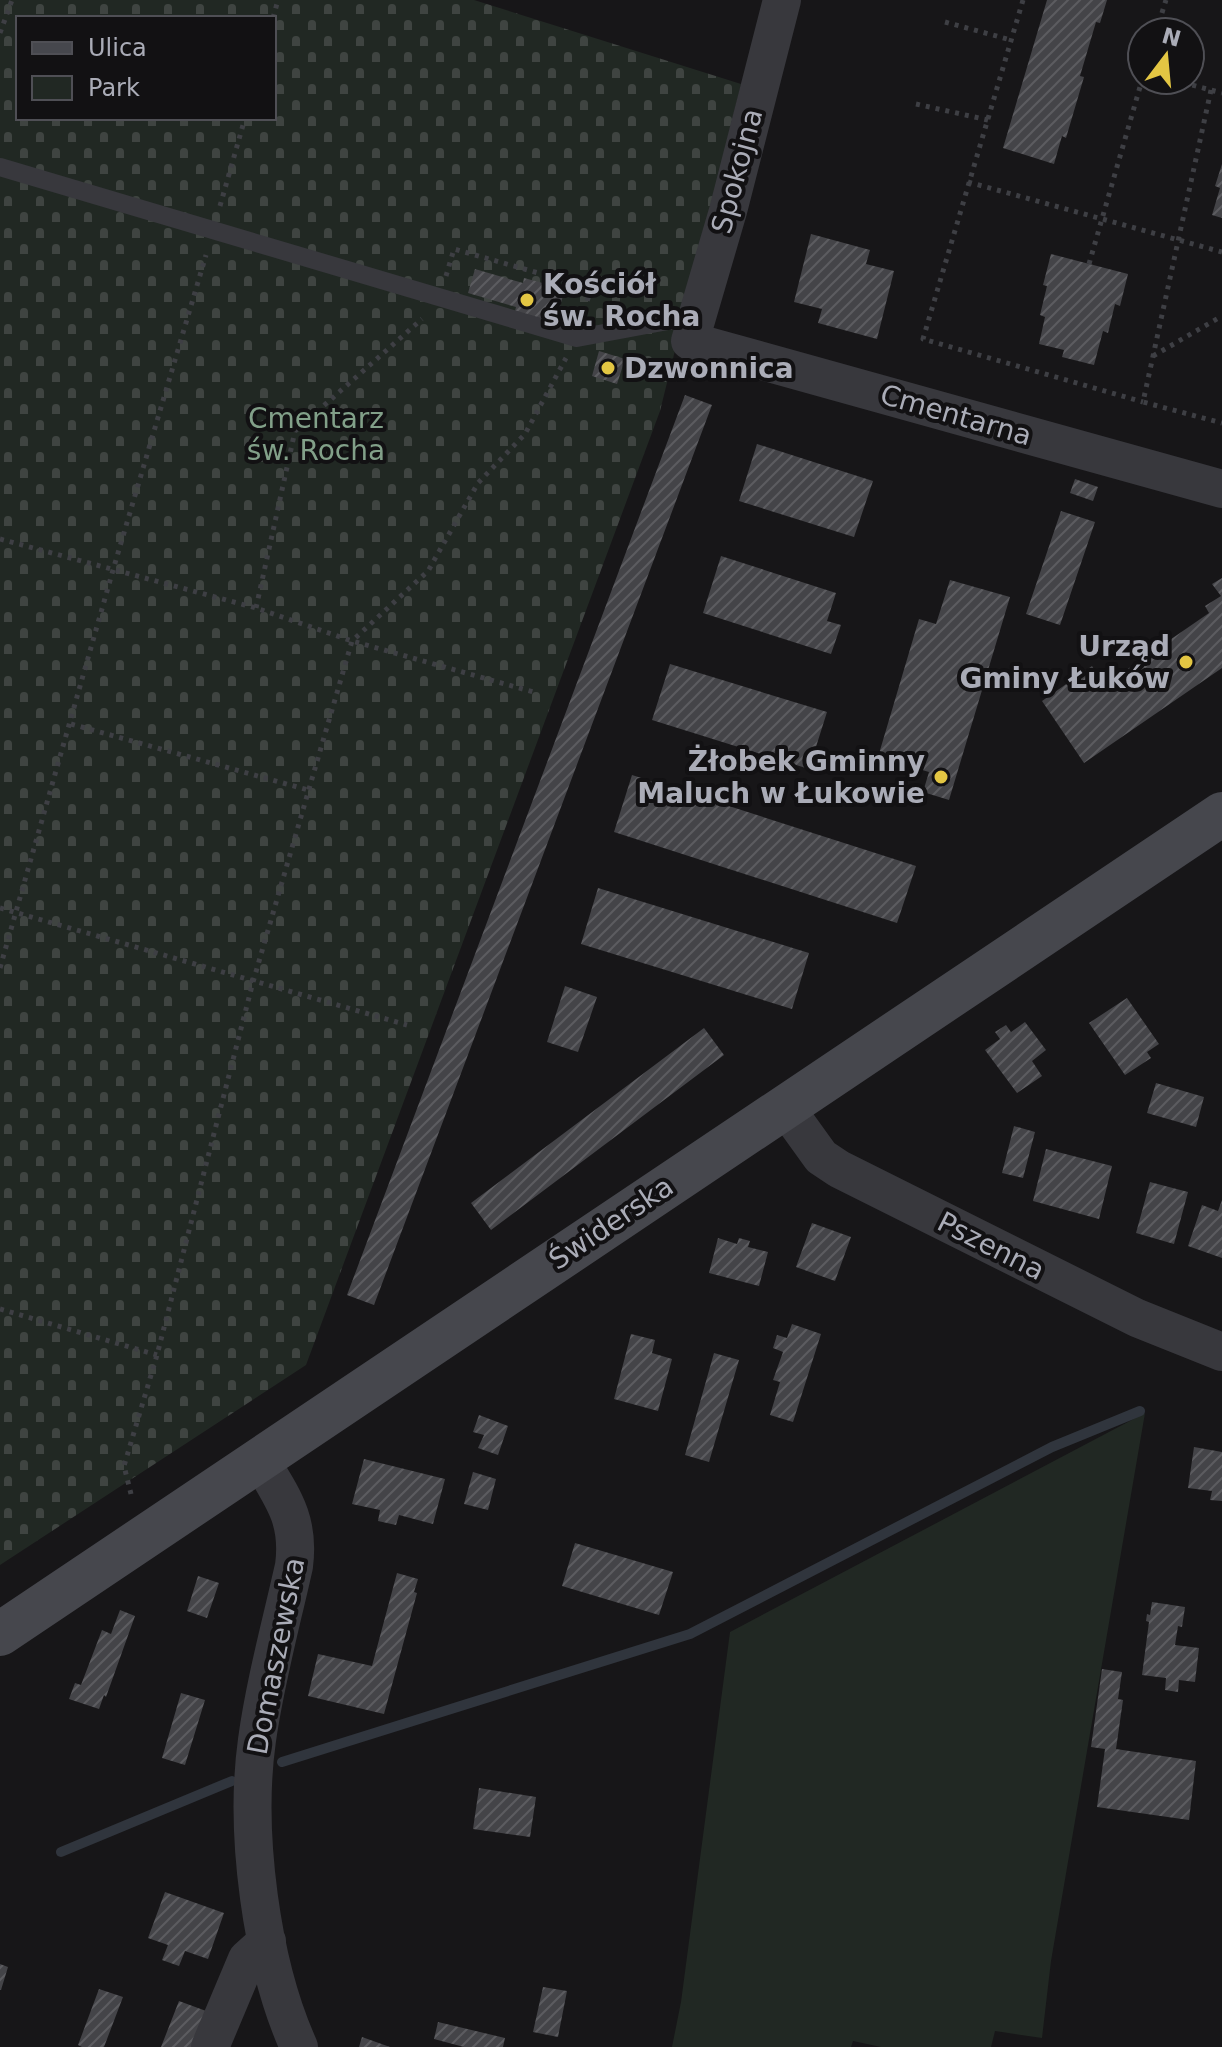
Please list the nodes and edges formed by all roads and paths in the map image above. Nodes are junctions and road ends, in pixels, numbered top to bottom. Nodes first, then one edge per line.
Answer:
1 (12, 0) edge
2 (782, 0) edge
3 (1023, 0) edge
4 (945, 22) dead end
5 (0, 33) edge
6 (1011, 40) junction
7 (1206, 89) edge
8 (1211, 90) junction
9 (1222, 93) edge
10 (1137, 96) edge
11 (916, 104) dead end
12 (244, 120) edge
13 (988, 120) junction
14 (0, 167) edge
15 (968, 182) junction
16 (1102, 219) junction
17 (214, 230) junction
18 (1179, 240) junction
19 (1222, 252) edge
20 (1089, 264) dead end
21 (439, 297) junction
22 (1222, 316) edge
23 (694, 331) junction
24 (577, 338) junction
25 (1153, 357) junction
26 (1143, 402) junction
27 (1222, 423) edge
28 (1222, 489) edge
29 (0, 539) edge
30 (113, 570) junction
31 (256, 608) junction
32 (352, 641) junction
33 (537, 693) dead end
34 (71, 724) junction
35 (308, 790) junction
36 (1222, 814) edge
37 (0, 908) edge
38 (16, 912) junction
39 (0, 968) edge
40 (253, 982) junction
41 (407, 1025) dead end
42 (785, 1107) junction
43 (0, 1309) edge
44 (1222, 1352) edge
45 (157, 1355) junction
46 (260, 1460) junction
47 (131, 1494) dead end
48 (0, 1634) edge
49 (267, 1941) junction
50 (210, 2047) edge
51 (299, 2047) edge

1 - 5 path
2 - 23 street, Spokojna
3 - 6 path
4 - 6 path
6 - 13 path
7 - 8 path
8 - 9 path
8 - 18 path
10 - 16 path
11 - 13 path
12 - 17 path
13 - 15 path
14 - 17 lane
15 - 16 path
15 - 26 path
16 - 18 path
16 - 20 path
17 - 21 lane
17 - 30 path
18 - 19 path
18 - 25 path
21 - 24 lane
21 - 24 path
21 - 31 path
22 - 25 path
23 - 24 lane
23 - 28 street, Cmentarna
24 - 32 path
25 - 26 path
26 - 27 path
29 - 30 path
30 - 31 path
30 - 34 path
31 - 32 path
32 - 33 path
32 - 35 path
34 - 35 path
34 - 38 path
35 - 40 path
36 - 42 main road, Świderska
37 - 38 path
38 - 39 path
38 - 40 path
40 - 41 path
40 - 45 path
42 - 44 street, Pszenna
42 - 46 main road, Świderska
43 - 45 path
45 - 47 path
46 - 48 main road, Świderska
46 - 49 street, Domaszewska
49 - 50 street
49 - 51 street, Domaszewska

